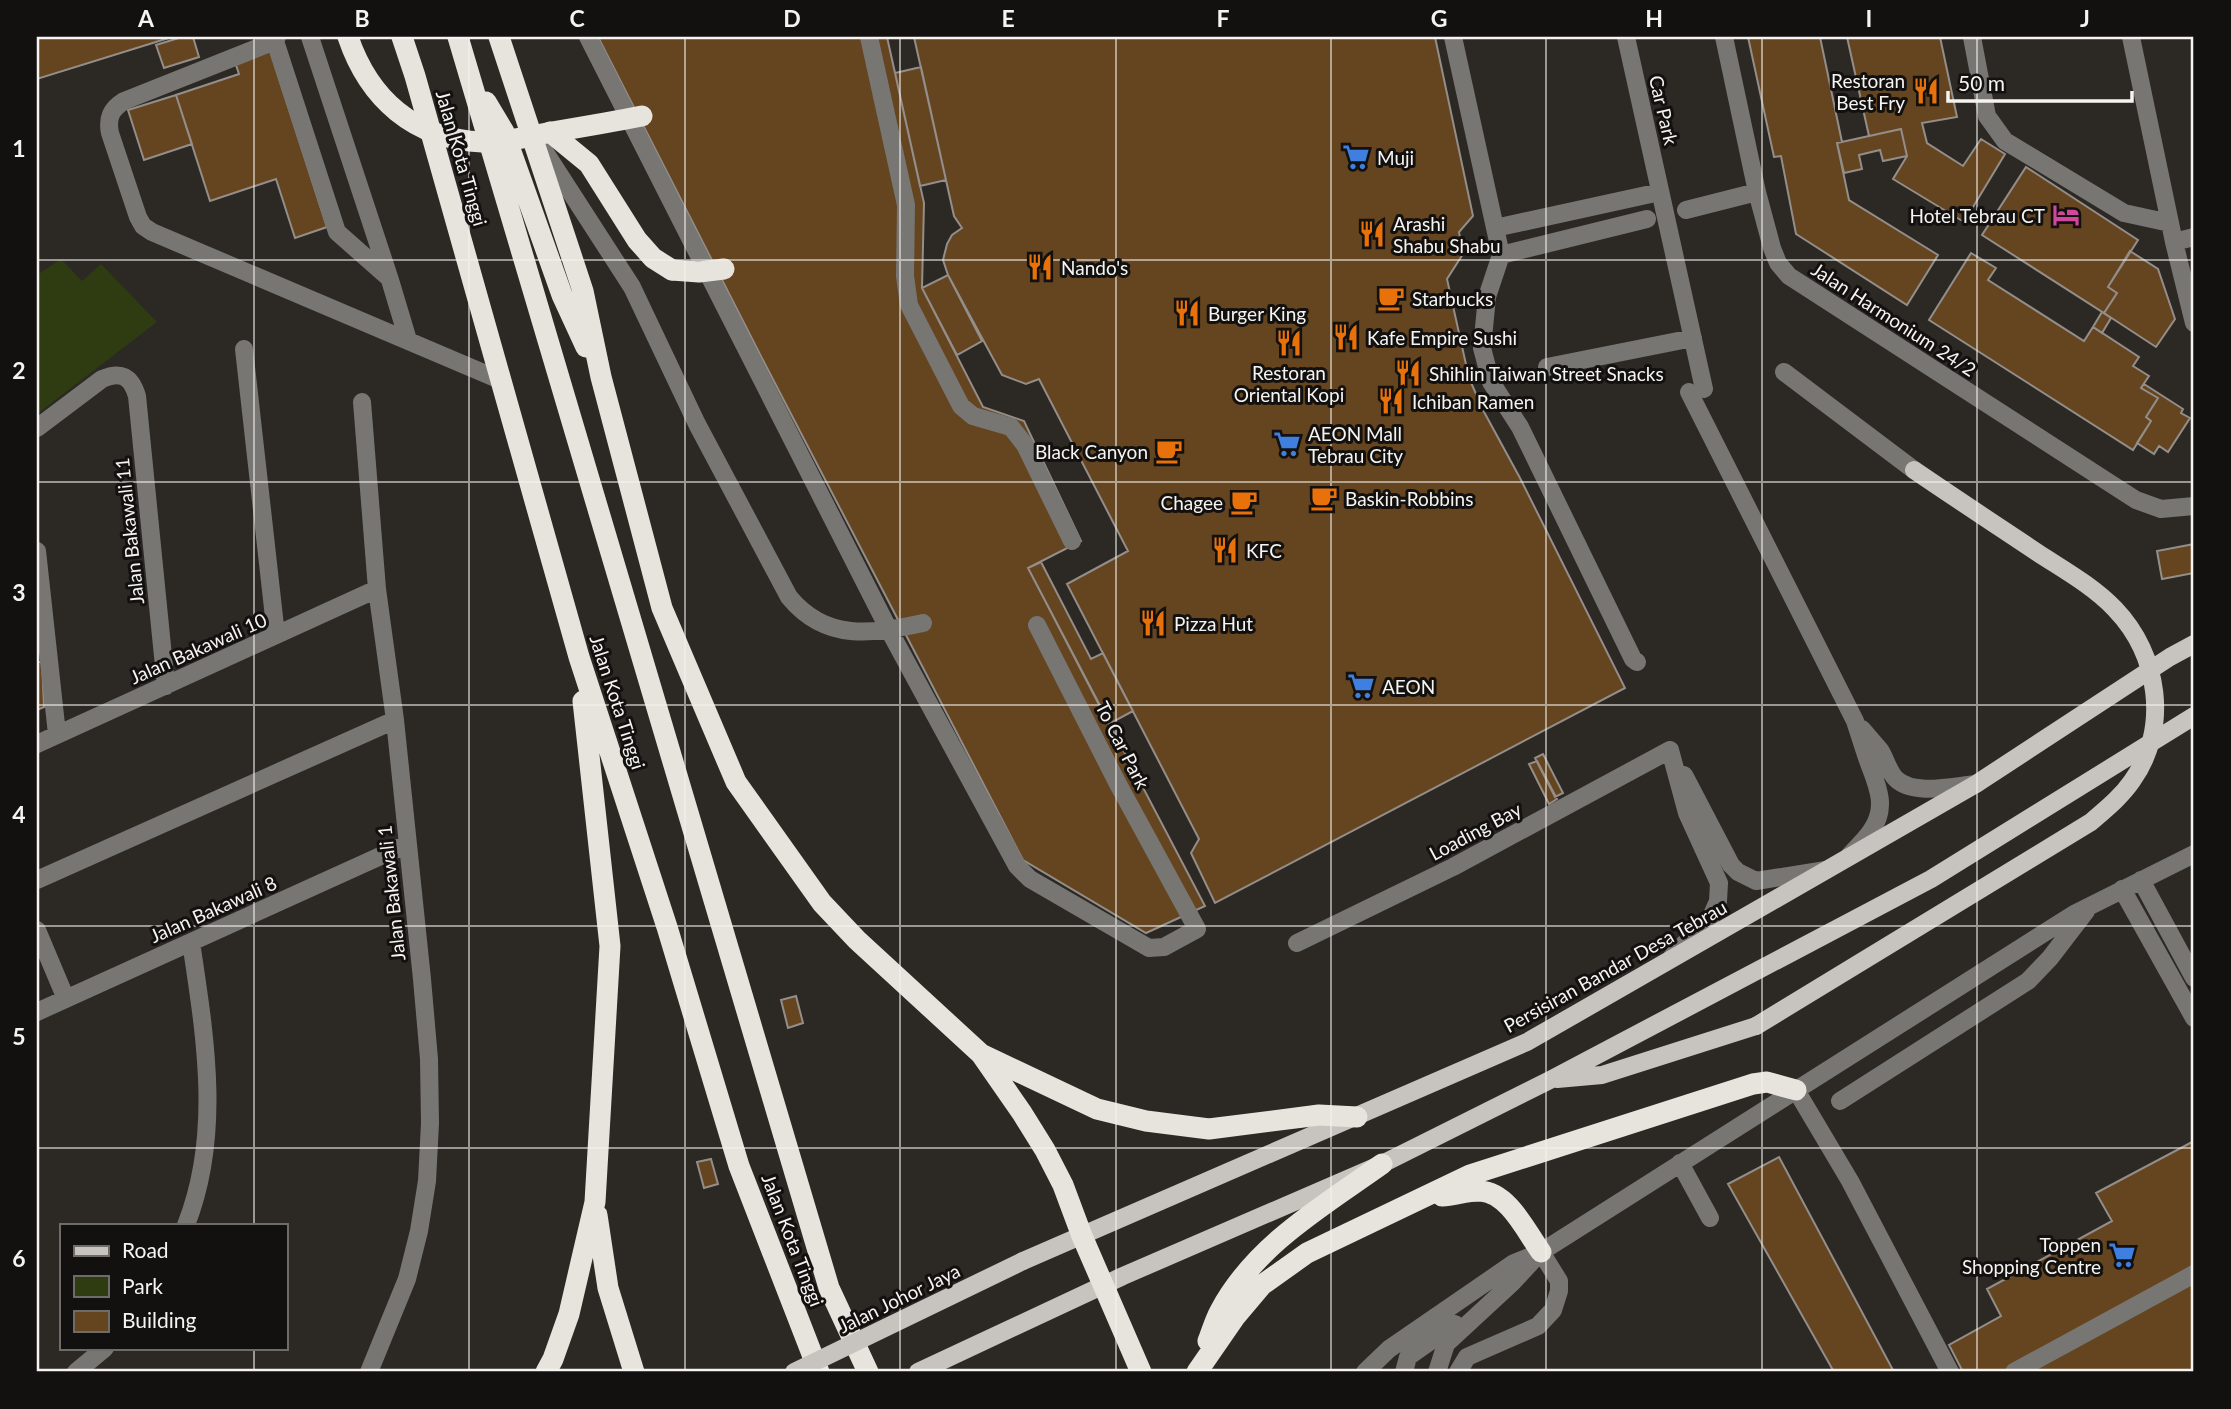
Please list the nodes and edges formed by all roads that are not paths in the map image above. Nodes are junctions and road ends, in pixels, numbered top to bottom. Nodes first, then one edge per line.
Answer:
1 (310, 37) edge
2 (348, 37) edge
3 (402, 37) edge
4 (458, 37) edge
5 (499, 37) edge
6 (588, 37) edge
7 (869, 37) edge
8 (1453, 37) edge
9 (1626, 37) edge
10 (1724, 37) edge
11 (1972, 37) edge
12 (2131, 37) edge
13 (276, 39) edge
14 (470, 76) junction
15 (642, 116) dead end
16 (540, 130) junction
17 (1660, 192) junction
18 (1757, 192) junction
19 (1686, 210) dead end
20 (1647, 219) dead end
21 (2170, 223) junction
22 (1495, 228) junction
23 (2194, 237) edge
24 (2174, 242) junction
25 (1500, 255) junction
26 (724, 269) dead end
27 (390, 280) junction
28 (2194, 323) edge
29 (1693, 338) junction
30 (408, 340) junction
31 (244, 349) dead end
32 (1547, 368) dead end
33 (1784, 372) dead end
34 (601, 377) junction
35 (500, 380) junction
36 (362, 402) dead end
37 (37, 428) edge
38 (1914, 470) joint
39 (2194, 506) edge
40 (1072, 541) dead end
41 (37, 551) edge
42 (377, 589) junction
43 (923, 623) dead end
44 (1037, 625) dead end
45 (889, 630) junction
46 (2194, 632) edge
47 (276, 635) junction
48 (2194, 644) edge
49 (579, 657) junction
50 (2170, 657) junction
51 (1637, 662) dead end
52 (166, 686) junction
53 (2194, 716) edge
54 (395, 720) junction
55 (1855, 721) junction
56 (2186, 726) edge
57 (57, 734) junction
58 (37, 744) edge
59 (1670, 750) junction
60 (1976, 784) junction
61 (407, 844) junction
62 (2194, 854) edge
63 (1838, 865) junction
64 (37, 880) edge
65 (2141, 880) junction
66 (2122, 890) junction
67 (2091, 906) junction
68 (37, 930) edge
69 (191, 942) junction
70 (1297, 943) dead end
71 (1666, 964) junction
72 (2194, 978) edge
73 (66, 999) junction
74 (37, 1012) edge
75 (2194, 1015) edge
76 (981, 1054) junction
77 (1550, 1080) junction
78 (1796, 1090) junction
79 (1840, 1101) dead end
80 (1357, 1117) junction
81 (1680, 1163) junction
82 (1382, 1164) junction
83 (1421, 1198) junction
84 (595, 1202) junction
85 (1710, 1218) dead end
86 (186, 1224) edge
87 (1083, 1236) junction
88 (1541, 1252) junction
89 (1023, 1261) joint
90 (2194, 1274) edge
91 (1512, 1283) junction
92 (1103, 1285) junction
93 (1389, 1349) junction
94 (103, 1350) edge
95 (1947, 1367) edge
96 (76, 1372) edge
97 (369, 1372) edge
98 (546, 1372) edge
99 (634, 1372) edge
100 (794, 1372) edge
101 (819, 1372) edge
102 (868, 1372) edge
103 (918, 1372) edge
104 (1141, 1372) edge
105 (1196, 1372) edge
106 (1365, 1372) edge
107 (1384, 1372) edge
108 (1404, 1372) edge
109 (1437, 1372) edge
110 (1458, 1372) edge
111 (2014, 1372) edge

1 - 27 street
2 - 16 highway, bridge
3 - 35 highway, Jalan Kota Tinggi
4 - 14 highway, Jalan Kota Tinggi
5 - 16 highway
6 - 45 street
7 - 40 street
8 - 22 street
9 - 17 street, Car Park
10 - 18 street, Jalan Harmonium 24/2
11 - 21 street
12 - 21 street
13 - 27 street
13 - 30 street
14 - 34 highway
14 - 102 highway, Jalan Kota Tinggi
15 - 16 highway, bridge
16 - 26 highway, bridge
16 - 34 highway
16 - 45 street
17 - 22 street
17 - 29 street, Car Park
18 - 19 street
18 - 39 street, Jalan Harmonium 24/2
20 - 25 street
21 - 24 street
22 - 25 street
23 - 24 street
24 - 28 street
25 - 51 street
27 - 30 street
29 - 32 street
29 - 55 street, Car Park
30 - 35 street
31 - 47 street
33 - 38 street
34 - 76 highway
35 - 49 highway, Jalan Kota Tinggi
36 - 42 street, Jalan Bakawali 1
37 - 52 street, Jalan Bakawali 11
38 - 77 main road, bridge
41 - 57 street
42 - 47 street, Jalan Bakawali 10
42 - 54 street, Jalan Bakawali 1
43 - 45 street
44 - 45 street, To Car Park
46 - 50 street
47 - 52 street, Jalan Bakawali 10
48 - 50 main road, Persisiran Bandar Desa Tebrau
49 - 84 highway
49 - 101 highway, Jalan Kota Tinggi
50 - 60 main road, Persisiran Bandar Desa Tebrau
52 - 57 street, Jalan Bakawali 10
53 - 56 main road
54 - 61 street, Jalan Bakawali 1
54 - 64 street
55 - 60 street
55 - 63 street
56 - 77 main road
57 - 58 street, Jalan Bakawali 10
59 - 63 street
59 - 70 street, Loading Bay
59 - 71 street
60 - 63 main road, Persisiran Bandar Desa Tebrau
61 - 69 street, Jalan Bakawali 8
61 - 97 street, Jalan Bakawali 1
62 - 65 street
63 - 71 main road, Persisiran Bandar Desa Tebrau
65 - 66 street
65 - 72 street
66 - 67 street
66 - 75 street
67 - 78 street
67 - 79 street
68 - 73 street
69 - 73 street, Jalan Bakawali 8
69 - 86 street
71 - 80 main road, Persisiran Bandar Desa Tebrau
73 - 74 street, Jalan Bakawali 8
76 - 80 highway
76 - 87 highway
77 - 82 main road
78 - 81 street
78 - 83 highway
78 - 95 street
80 - 87 main road, Persisiran Bandar Desa Tebrau
81 - 85 street
81 - 88 street
82 - 92 main road
82 - 105 highway
83 - 88 highway
83 - 105 highway
84 - 98 highway
84 - 99 highway
87 - 89 main road, Persisiran Bandar Desa Tebrau
87 - 92 highway
88 - 91 street
88 - 93 street
88 - 110 street
89 - 100 main road, Jalan Johor Jaya, bridge
90 - 111 street
91 - 108 street
91 - 109 street
92 - 103 main road
92 - 104 highway
93 - 106 street
93 - 107 street
94 - 96 street

